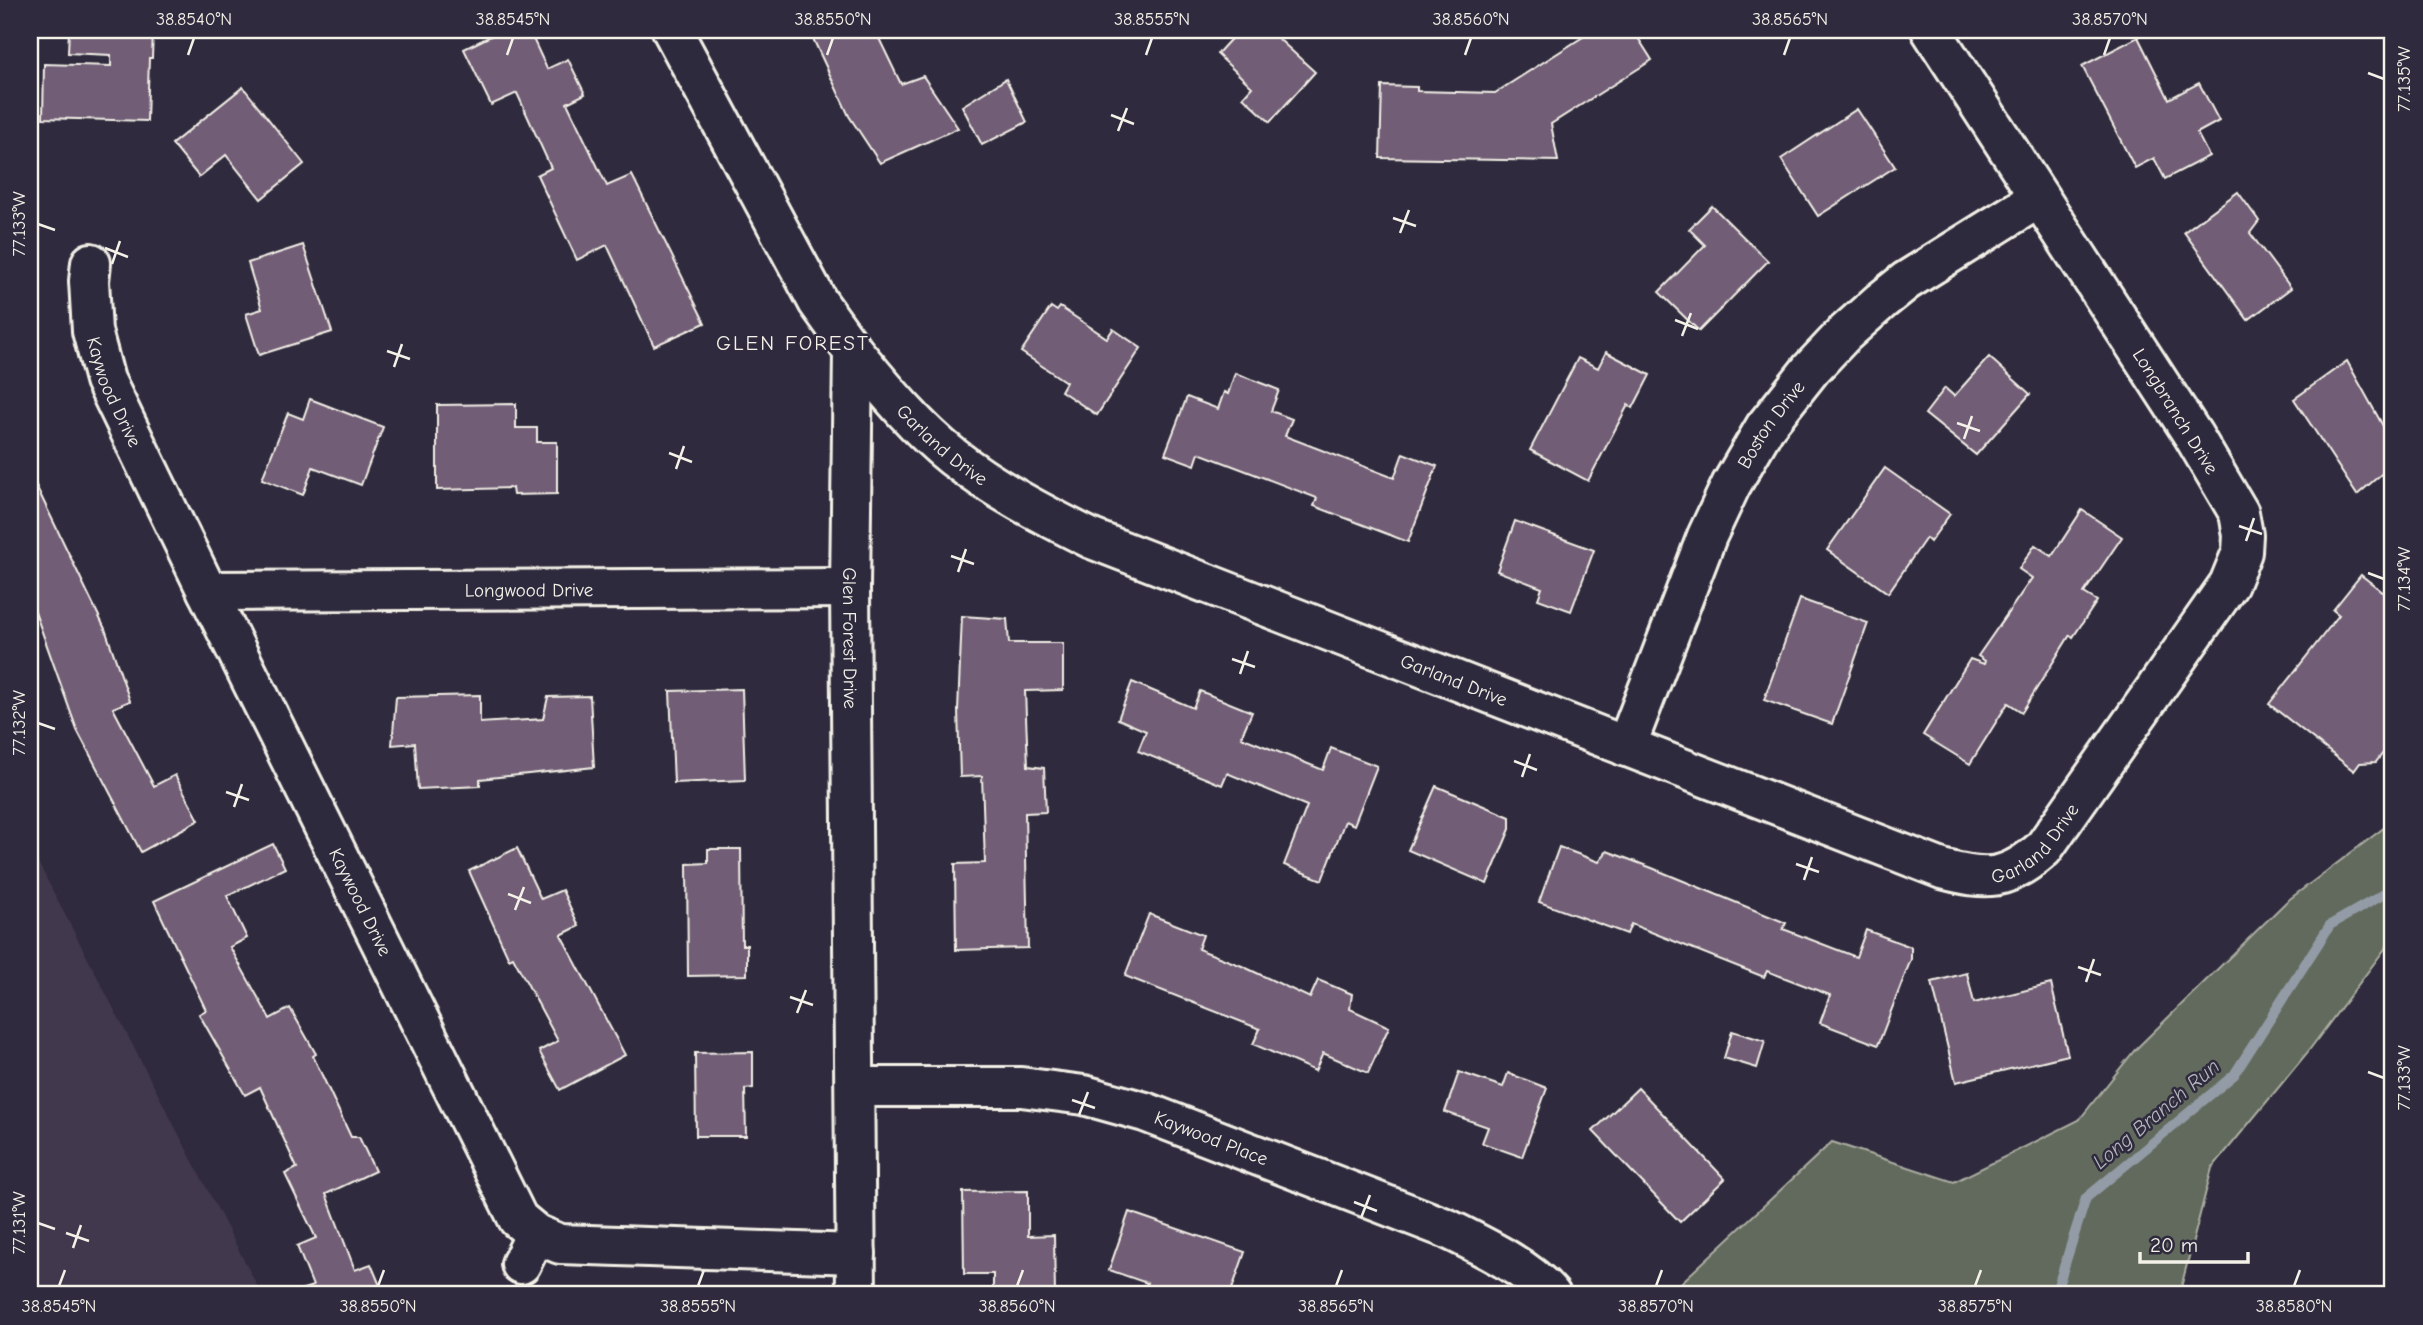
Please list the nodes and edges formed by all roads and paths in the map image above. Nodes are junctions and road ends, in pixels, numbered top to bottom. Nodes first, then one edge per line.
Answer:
1 (672, 30) edge
2 (1931, 30) edge
3 (2039, 198) junction
4 (91, 263) dead end
5 (852, 351) junction
6 (850, 589) junction
7 (207, 591) junction
8 (1626, 747) junction
9 (2081, 796) joint
10 (855, 1087) junction
11 (856, 1254) junction
12 (1547, 1291) edge
13 (856, 1295) edge

1 - 5 street
2 - 3 street, Longbranch Drive
3 - 8 street, Boston Drive
3 - 9 street, Longbranch Drive
4 - 7 street, Kaywood Drive
5 - 6 street, Glen Forest Drive
5 - 8 street, Garland Drive
6 - 7 street, Longwood Drive
6 - 10 street, Glen Forest Drive
7 - 11 street, Kaywood Drive
8 - 9 street, Garland Drive
10 - 11 street, Glen Forest Drive
10 - 12 street, Kaywood Place
11 - 13 street, Glen Forest Drive

